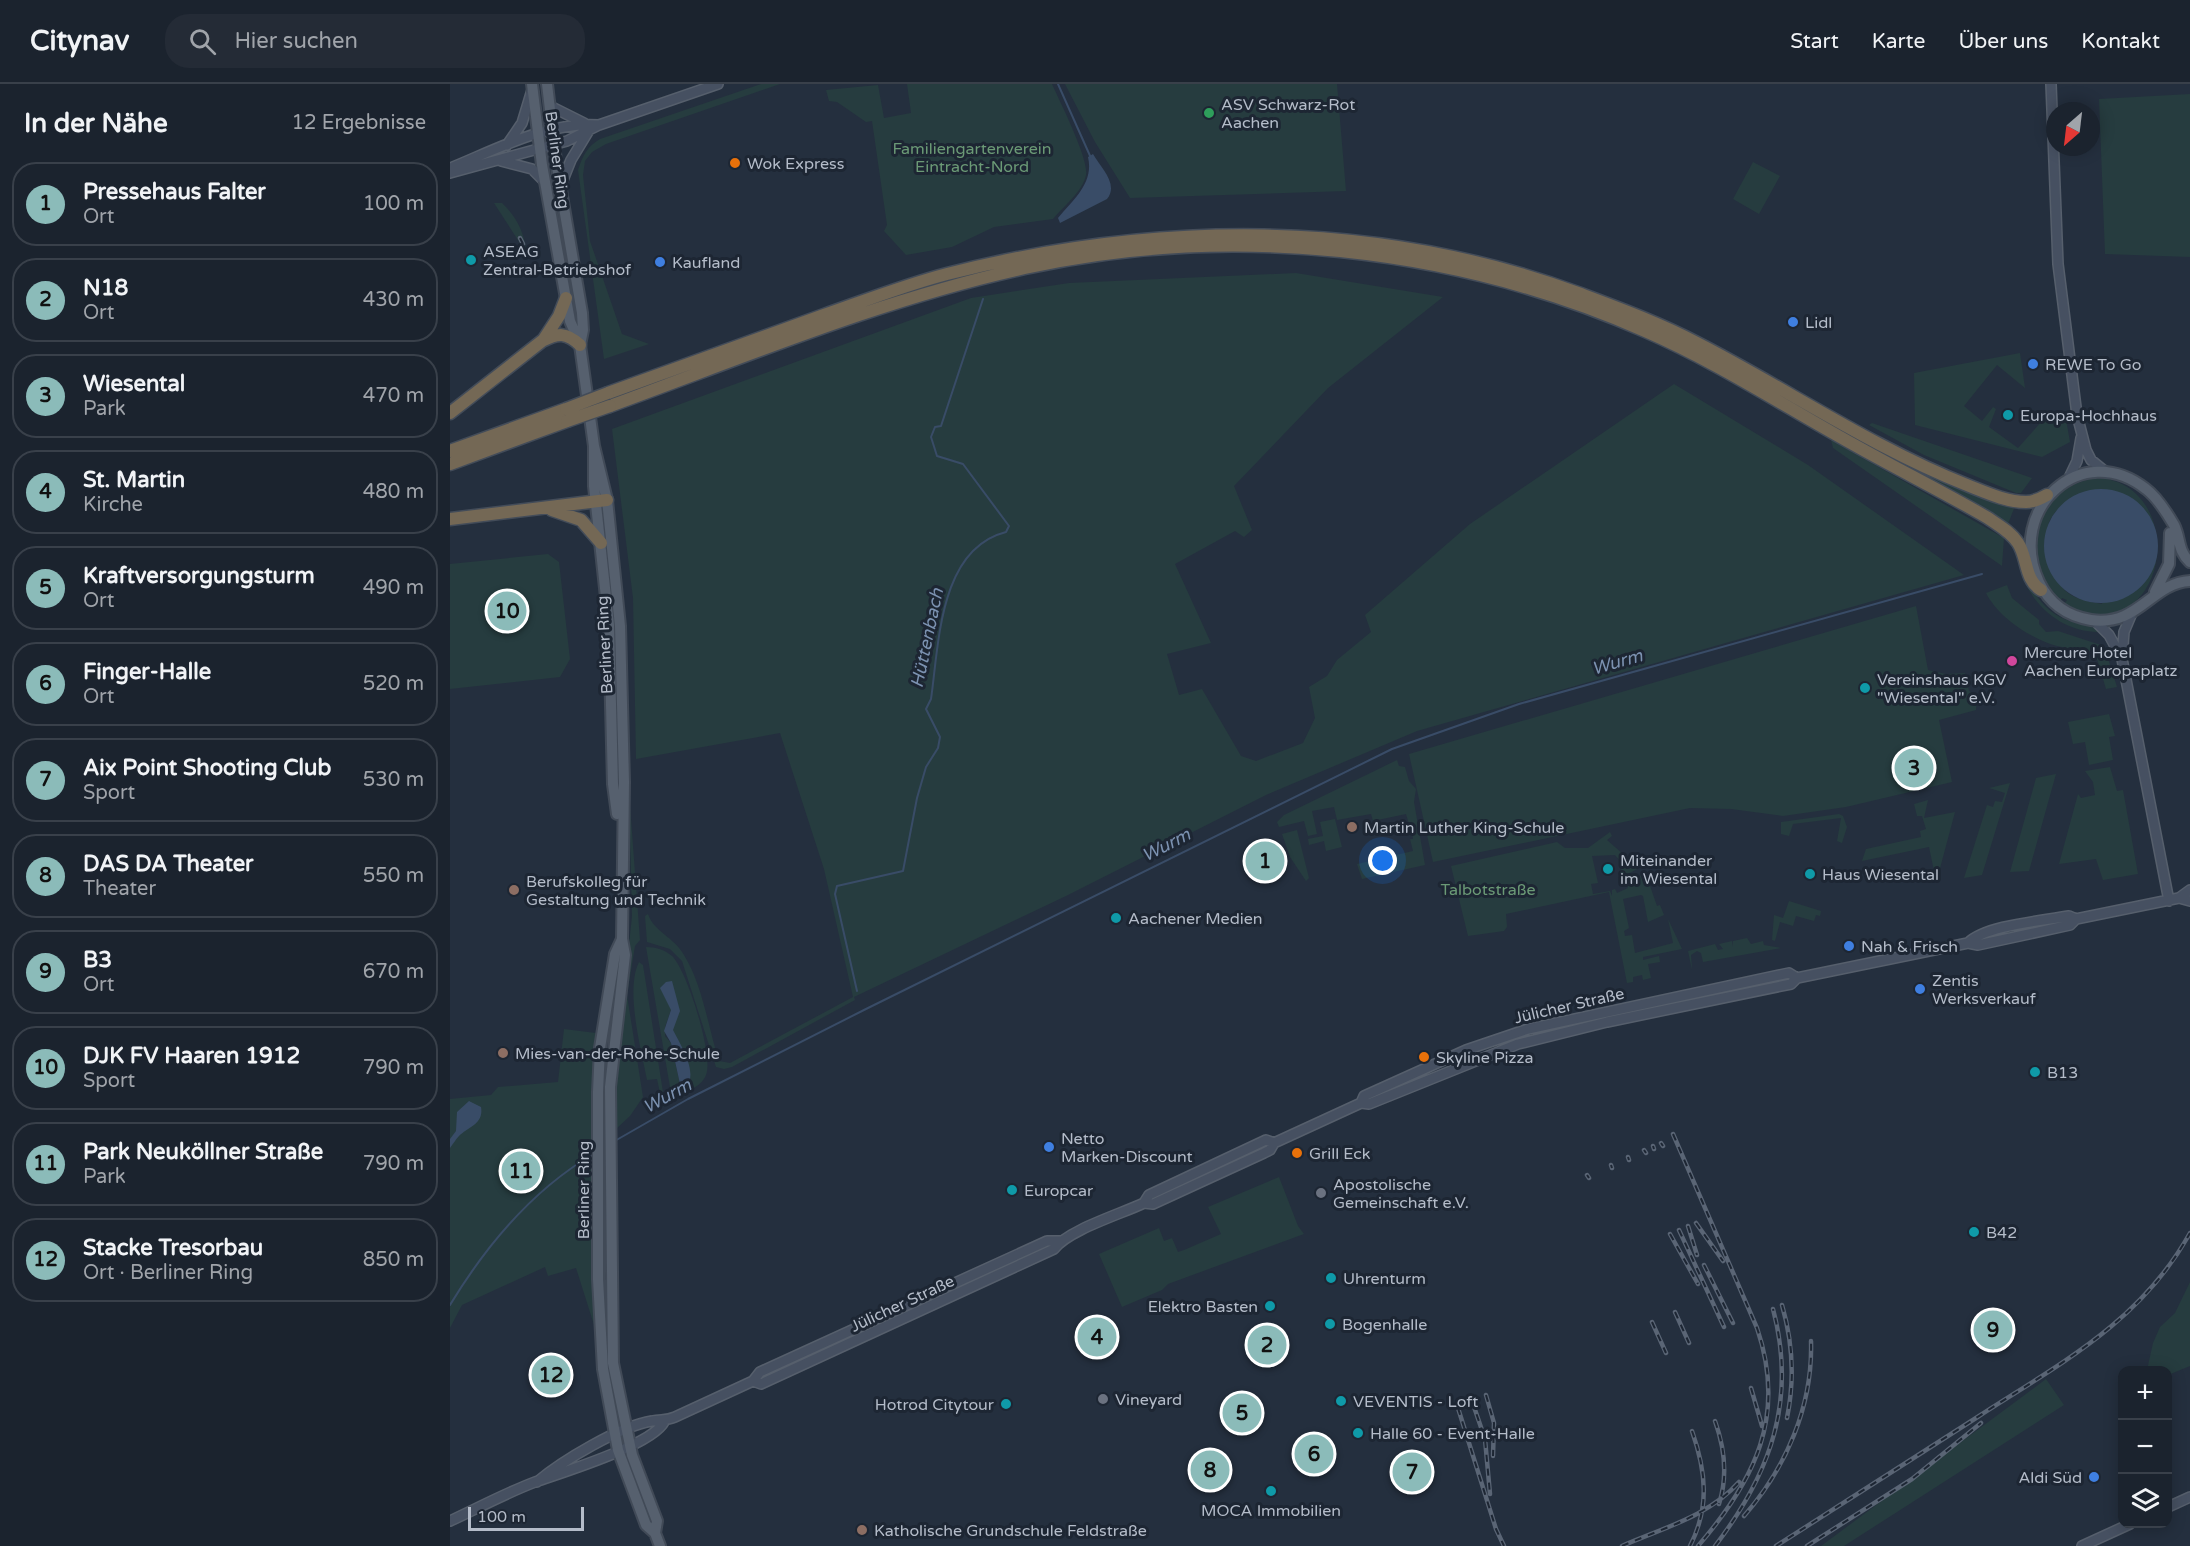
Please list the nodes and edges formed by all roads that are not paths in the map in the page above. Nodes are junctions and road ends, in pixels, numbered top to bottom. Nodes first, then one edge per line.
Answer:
1 (547, 84) edge
2 (718, 84) edge
3 (2051, 84) edge
4 (532, 85) edge
5 (552, 107) junction
6 (587, 128) junction
7 (554, 130) junction
8 (538, 135) junction
9 (507, 145) junction
10 (555, 145) junction
11 (540, 149) junction
12 (498, 161) junction
13 (450, 170) edge
14 (545, 182) junction
15 (561, 185) junction
16 (566, 298) junction
17 (542, 340) junction
18 (580, 345) junction
19 (450, 413) edge
20 (566, 415) junction
21 (2081, 438) junction
22 (450, 451) edge
23 (450, 464) edge
24 (2107, 473) junction
25 (2068, 480) junction
26 (2047, 495) junction
27 (602, 501) junction
28 (548, 509) junction
29 (450, 519) edge
30 (2169, 521) junction
31 (601, 543) junction
32 (2190, 562) edge
33 (2190, 581) edge
34 (2041, 590) junction
35 (2149, 602) junction
36 (2132, 613) junction
37 (2094, 620) junction
38 (2122, 660) junction
39 (621, 844) junction
40 (2190, 890) edge
41 (2179, 898) junction
42 (2169, 901) junction
43 (2190, 901) edge
44 (622, 939) junction
45 (1797, 978) junction
46 (1706, 990) junction
47 (1709, 1001) junction
48 (1625, 1007) junction
49 (1628, 1018) junction
50 (1417, 1071) junction
51 (1422, 1081) junction
52 (1361, 1103) junction
53 (664, 1422) junction
54 (628, 1438) junction
55 (616, 1443) junction
56 (537, 1482) junction
57 (2190, 1497) edge
58 (2172, 1505) edge
59 (450, 1521) edge
60 (2121, 1528) edge
61 (655, 1533) junction
62 (660, 1546) edge
63 (2082, 1546) edge

1 - 5 main road, Berliner Ring
2 - 6 main road
3 - 21 main road
4 - 8 main road, Berliner Ring
4 - 9 main road
5 - 6 main road
5 - 7 main road, Berliner Ring
6 - 7 main road
6 - 10 main road
6 - 15 main road
7 - 8 main road
7 - 10 main road, Berliner Ring
8 - 9 main road
8 - 11 main road, Berliner Ring
9 - 13 main road
10 - 11 main road
10 - 15 main road, Berliner Ring
11 - 12 main road
11 - 14 main road, Berliner Ring
12 - 13 main road
12 - 14 main road
14 - 16 main road, Berliner Ring
15 - 18 main road, Berliner Ring
16 - 17 highway
16 - 18 main road, Berliner Ring
17 - 18 highway
17 - 19 highway
18 - 27 main road, Berliner Ring
20 - 22 highway
20 - 23 highway
20 - 26 highway, bridge
20 - 34 highway, bridge
21 - 24 main road
21 - 25 main road
24 - 25 main road
24 - 30 main road
25 - 26 main road
26 - 34 main road
27 - 28 highway
27 - 31 main road, Berliner Ring
27 - 39 main road, Berliner Ring
28 - 29 highway
28 - 31 highway
30 - 32 main road
30 - 35 main road
31 - 39 main road, Berliner Ring
33 - 35 main road
34 - 37 main road
35 - 36 main road
36 - 37 main road
36 - 38 main road
37 - 38 main road
38 - 42 main road
39 - 44 main road, Berliner Ring
40 - 41 main road, Jülicher Straße
41 - 42 main road, Jülicher Straße
41 - 43 main road
42 - 45 main road, Jülicher Straße
44 - 54 main road, Berliner Ring
44 - 55 main road, Berliner Ring
45 - 46 main road, Jülicher Straße
45 - 47 main road, Jülicher Straße
46 - 47 main road
46 - 48 main road, Jülicher Straße
47 - 49 main road, Jülicher Straße
48 - 49 main road
48 - 50 main road, Jülicher Straße
49 - 51 main road, Jülicher Straße
50 - 51 main road
50 - 52 main road, Jülicher Straße
51 - 52 main road, Jülicher Straße
52 - 53 main road, Jülicher Straße
53 - 54 main road, Jülicher Straße
53 - 54 main road, Jülicher Straße
54 - 55 main road, Jülicher Straße
54 - 55 main road, Jülicher Straße
54 - 61 main road, Berliner Ring
55 - 56 main road, Jülicher Straße
55 - 56 main road, Jülicher Straße
55 - 61 main road, Berliner Ring
56 - 59 main road, Jülicher Straße
57 - 58 main road
60 - 63 main road
61 - 62 main road

